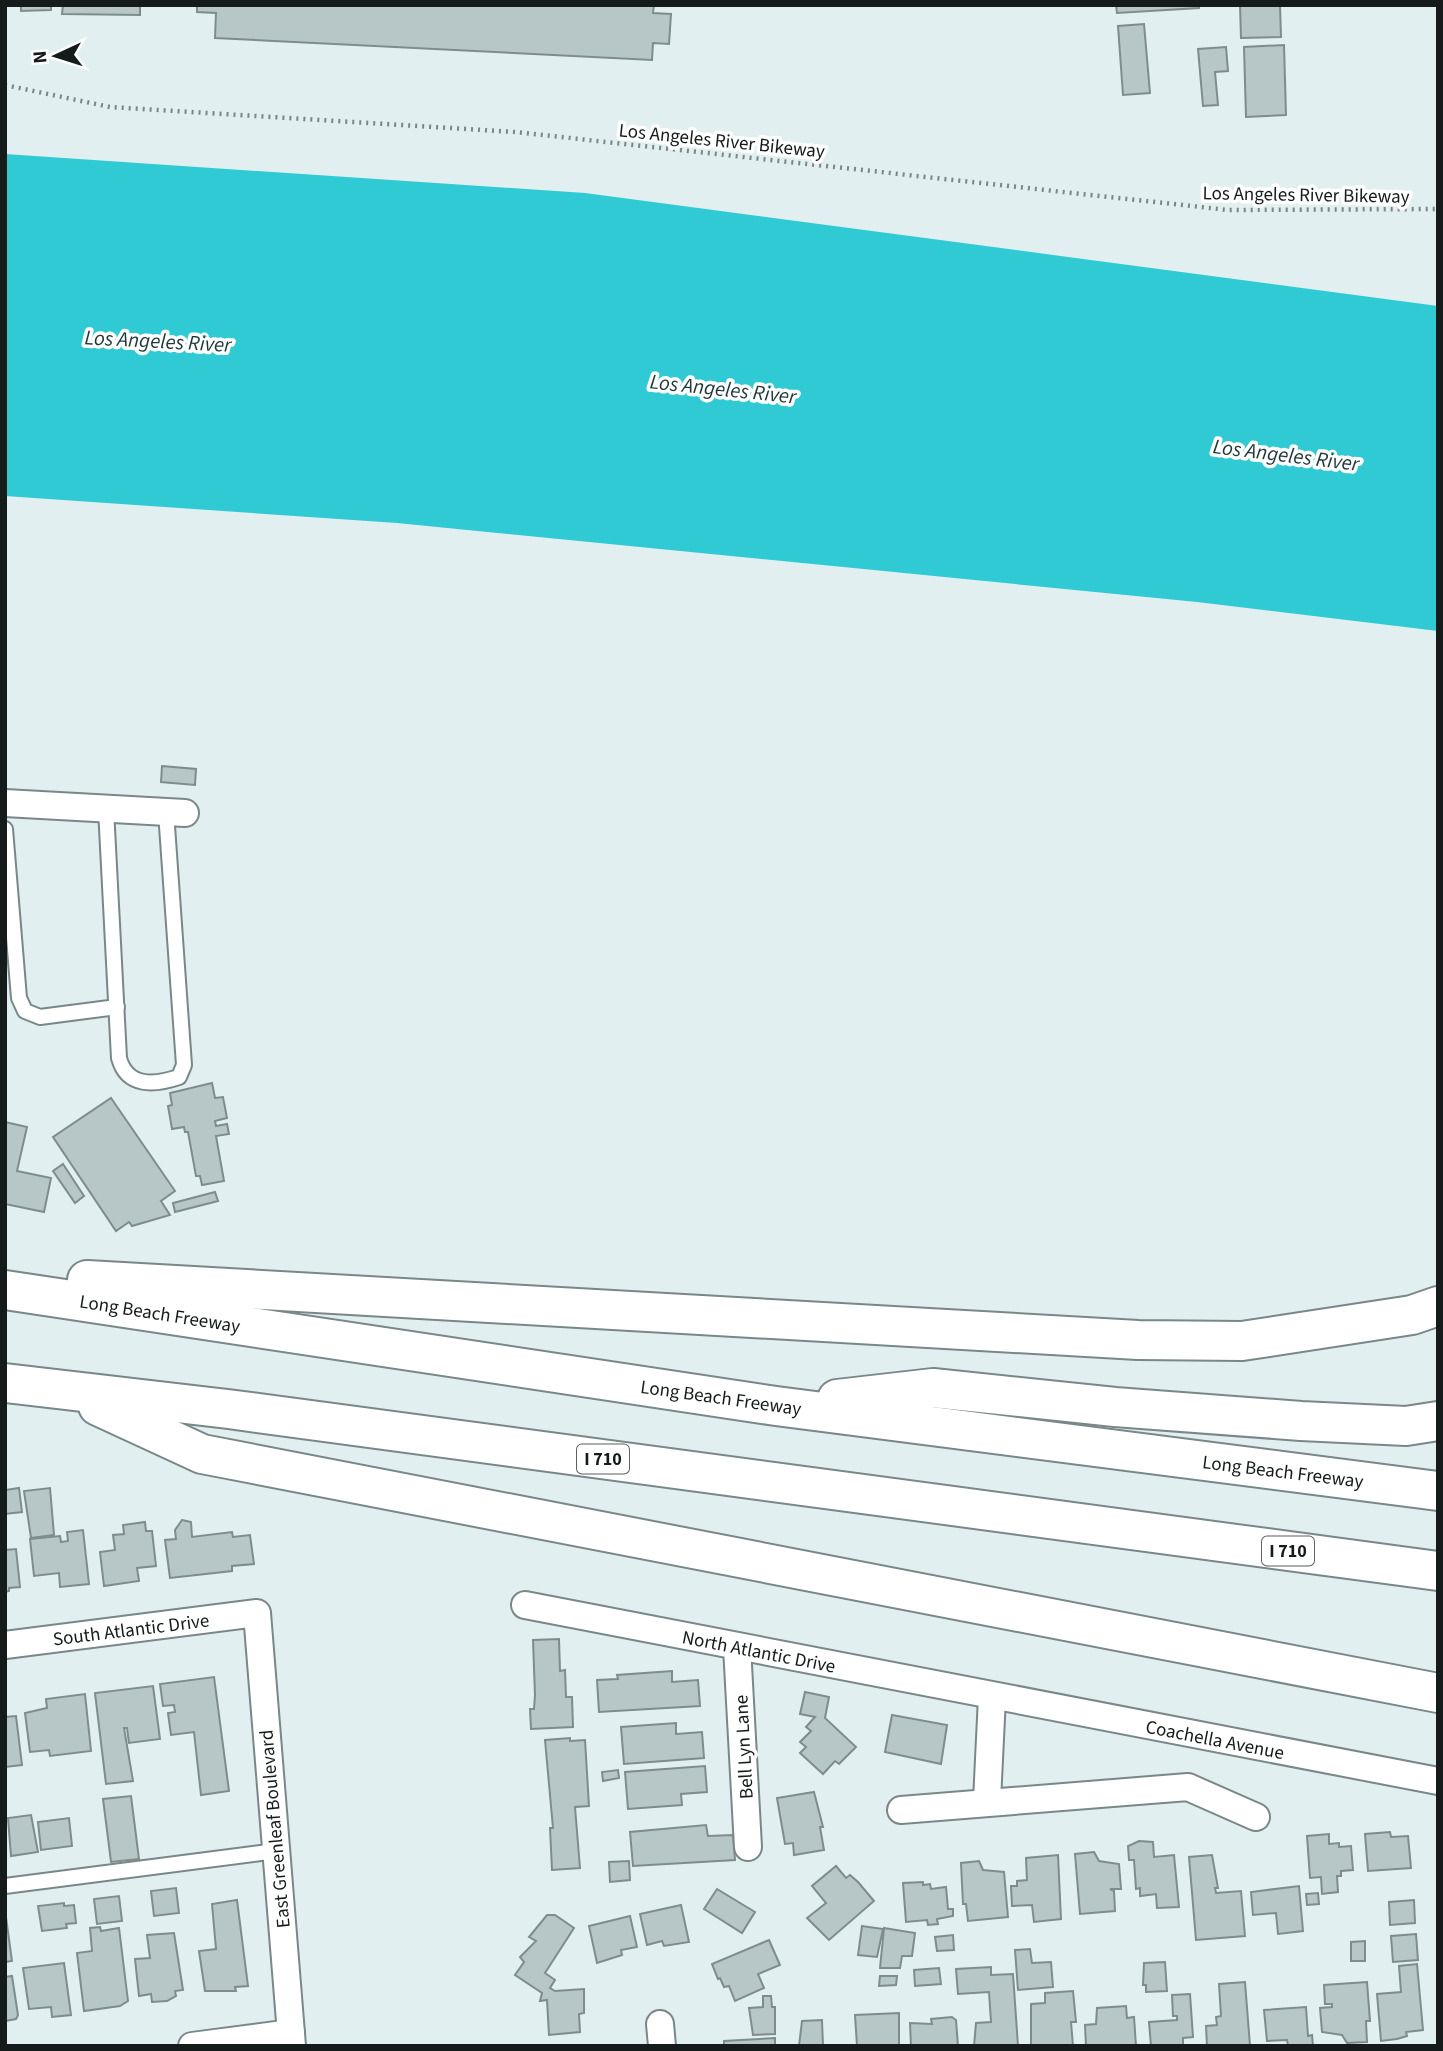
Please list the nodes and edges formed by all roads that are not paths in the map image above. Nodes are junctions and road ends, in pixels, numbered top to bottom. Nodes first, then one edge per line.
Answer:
1 (5, 803) edge
2 (106, 809) junction
3 (176, 813) joint
4 (5, 829) edge
5 (117, 1007) junction
6 (5, 1275) edge
7 (5, 1290) edge
8 (1438, 1306) edge
9 (5, 1383) edge
10 (68, 1392) junction
11 (776, 1406) junction
12 (1438, 1421) edge
13 (1438, 1491) edge
14 (1438, 1571) edge
15 (525, 1605) dead end
16 (257, 1613) joint
17 (5, 1645) edge
18 (737, 1647) junction
19 (1438, 1693) edge
20 (992, 1697) junction
21 (1438, 1781) edge
22 (986, 1801) junction
23 (901, 1810) dead end
24 (1256, 1817) dead end
25 (748, 1847) dead end
26 (276, 1851) junction
27 (5, 1885) edge
28 (291, 2039) edge
29 (192, 2046) edge

1 - 2 street
2 - 3 street
2 - 5 lane
3 - 5 lane
4 - 5 lane
6 - 8 highway
7 - 11 highway, Long Beach Freeway
9 - 10 highway, I 710
10 - 14 highway, I 710
10 - 19 highway
11 - 12 highway
11 - 13 highway, Long Beach Freeway
15 - 18 street, North Atlantic Drive
16 - 17 street, South Atlantic Drive
16 - 26 street, East Greenleaf Boulevard
18 - 20 street, North Atlantic Drive
18 - 25 street, Bell Lyn Lane
20 - 21 street, Coachella Avenue
20 - 22 street
22 - 23 street
22 - 24 street
26 - 27 lane
26 - 28 street, East Greenleaf Boulevard
28 - 29 street

